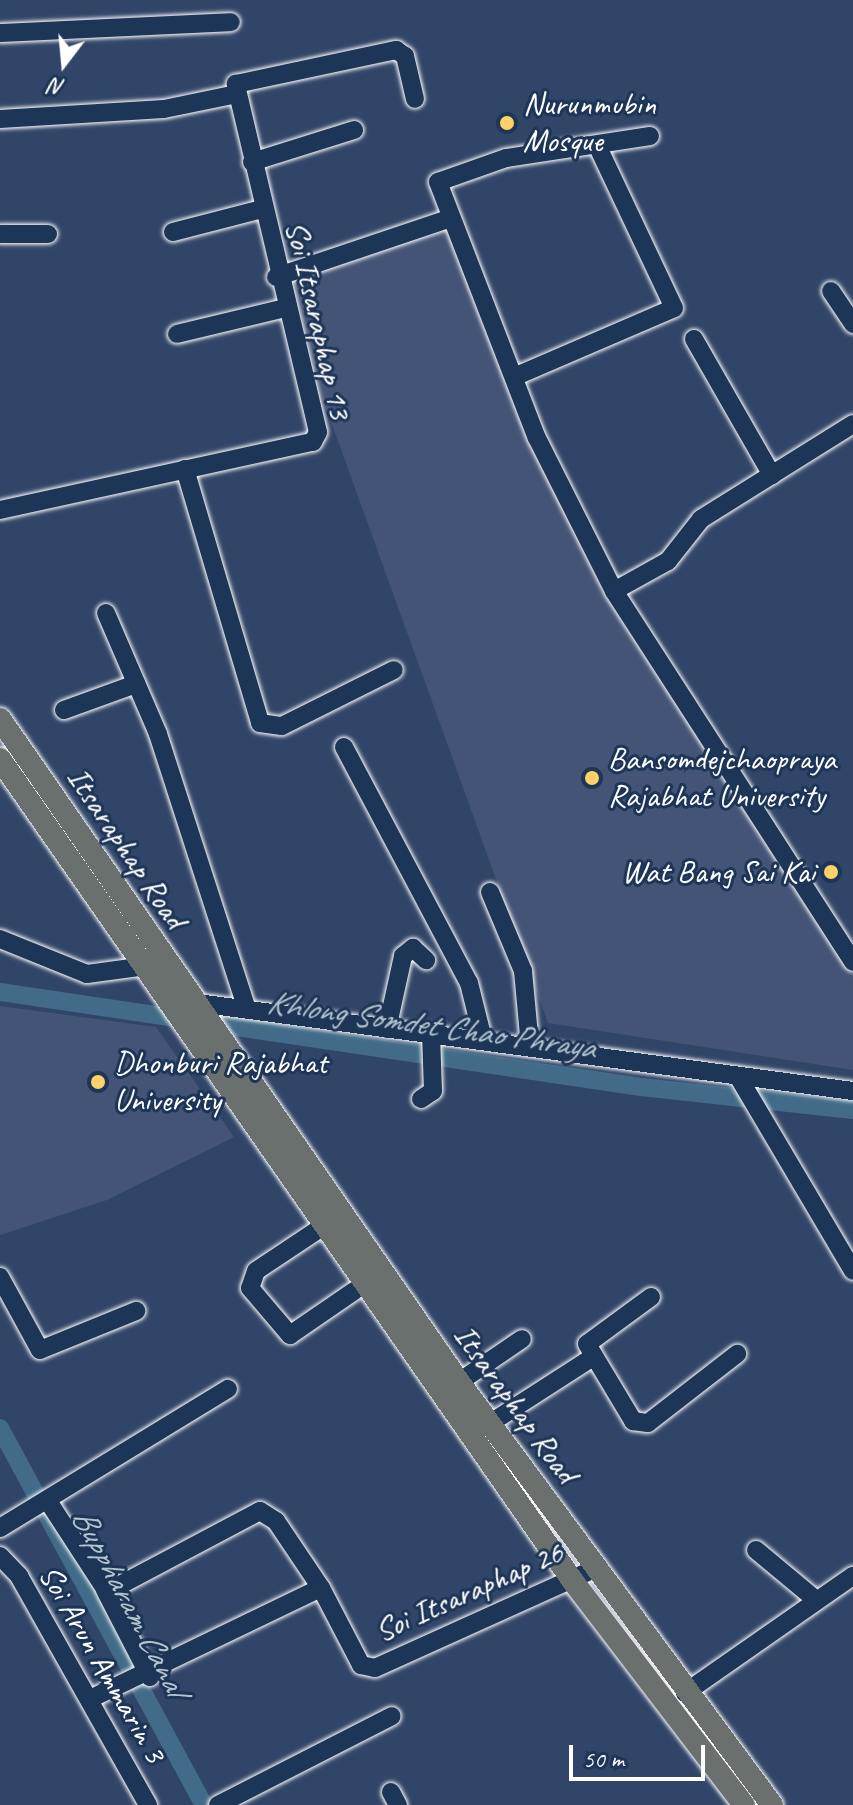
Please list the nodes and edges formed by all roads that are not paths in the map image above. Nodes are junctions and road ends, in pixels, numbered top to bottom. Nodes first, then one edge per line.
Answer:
1 (231, 22) dead end
2 (0, 33) edge
3 (237, 89) junction
4 (415, 99) dead end
5 (0, 119) edge
6 (354, 130) dead end
7 (650, 136) dead end
8 (598, 147) junction
9 (252, 162) junction
10 (262, 209) junction
11 (448, 219) junction
12 (173, 232) dead end
13 (0, 234) edge
14 (48, 234) dead end
15 (276, 277) junction
16 (831, 291) dead end
17 (285, 308) junction
18 (853, 324) edge
19 (177, 334) dead end
20 (694, 339) dead end
21 (514, 377) junction
22 (853, 424) edge
23 (185, 469) junction
24 (772, 475) junction
25 (0, 510) edge
26 (614, 591) junction
27 (106, 613) dead end
28 (394, 670) dead end
29 (136, 684) junction
30 (64, 710) dead end
31 (0, 719) edge
32 (344, 747) dead end
33 (0, 759) edge
34 (490, 892) dead end
35 (0, 939) edge
36 (426, 960) dead end
37 (853, 962) edge
38 (139, 967) junction
39 (247, 1009) junction
40 (187, 1016) junction
41 (387, 1029) junction
42 (483, 1039) junction
43 (431, 1046) junction
44 (530, 1046) junction
45 (853, 1091) edge
46 (746, 1093) junction
47 (421, 1099) dead end
48 (322, 1227) junction
49 (853, 1271) edge
50 (0, 1277) edge
51 (354, 1291) dead end
52 (651, 1297) dead end
53 (136, 1311) dead end
54 (522, 1339) dead end
55 (737, 1354) dead end
56 (590, 1359) junction
57 (459, 1382) junction
58 (228, 1389) dead end
59 (489, 1424) junction
60 (41, 1505) junction
61 (0, 1528) edge
62 (756, 1550) dead end
63 (0, 1556) edge
64 (594, 1569) junction
65 (853, 1576) edge
66 (572, 1580) junction
67 (321, 1588) junction
68 (105, 1590) junction
69 (816, 1600) junction
70 (150, 1677) junction
71 (685, 1693) junction
72 (90, 1699) junction
73 (392, 1716) dead end
74 (749, 1801) edge
75 (148, 1805) edge
76 (218, 1805) edge

1 - 2 street
3 - 4 street
3 - 5 street
3 - 9 street, Soi Itsaraphap 13
6 - 9 street
7 - 8 street
8 - 11 street
8 - 21 street
9 - 10 street, Soi Itsaraphap 13
10 - 12 street
10 - 15 street, Soi Itsaraphap 13
11 - 15 street
11 - 21 street
13 - 14 street
15 - 17 street, Soi Itsaraphap 13
16 - 18 street
17 - 19 street
17 - 23 street, Soi Itsaraphap 13
20 - 24 street
21 - 26 street
22 - 24 street
23 - 25 street, Soi Itsaraphap 13
23 - 28 street
24 - 26 street
26 - 37 street
27 - 29 street
29 - 30 street
29 - 39 street
31 - 40 main road, Itsaraphap Road
32 - 42 street
33 - 38 main road
34 - 44 street
35 - 38 street
36 - 41 street
38 - 40 main road
39 - 40 street
39 - 41 street
40 - 48 main road
40 - 57 main road, Itsaraphap Road
41 - 43 street
42 - 43 street
42 - 44 street
43 - 47 street
44 - 46 street
45 - 46 street
46 - 49 street
48 - 51 street
48 - 66 main road
50 - 53 street
52 - 56 street
54 - 57 street
55 - 56 street
56 - 59 street
57 - 59 main road, Itsaraphap Road
58 - 60 street
59 - 64 main road, Itsaraphap Road
60 - 61 street
60 - 68 street
62 - 69 street
63 - 72 street, Soi Arun Ammarin 3
64 - 66 street, Soi Itsaraphap 26
64 - 71 main road, Itsaraphap Road
65 - 69 street
66 - 67 street, Soi Itsaraphap 26
66 - 74 main road
67 - 68 street
67 - 70 street
68 - 70 street
69 - 71 street
70 - 72 street
71 - 74 main road, Itsaraphap Road
72 - 75 street, Soi Arun Ammarin 3
73 - 76 street

